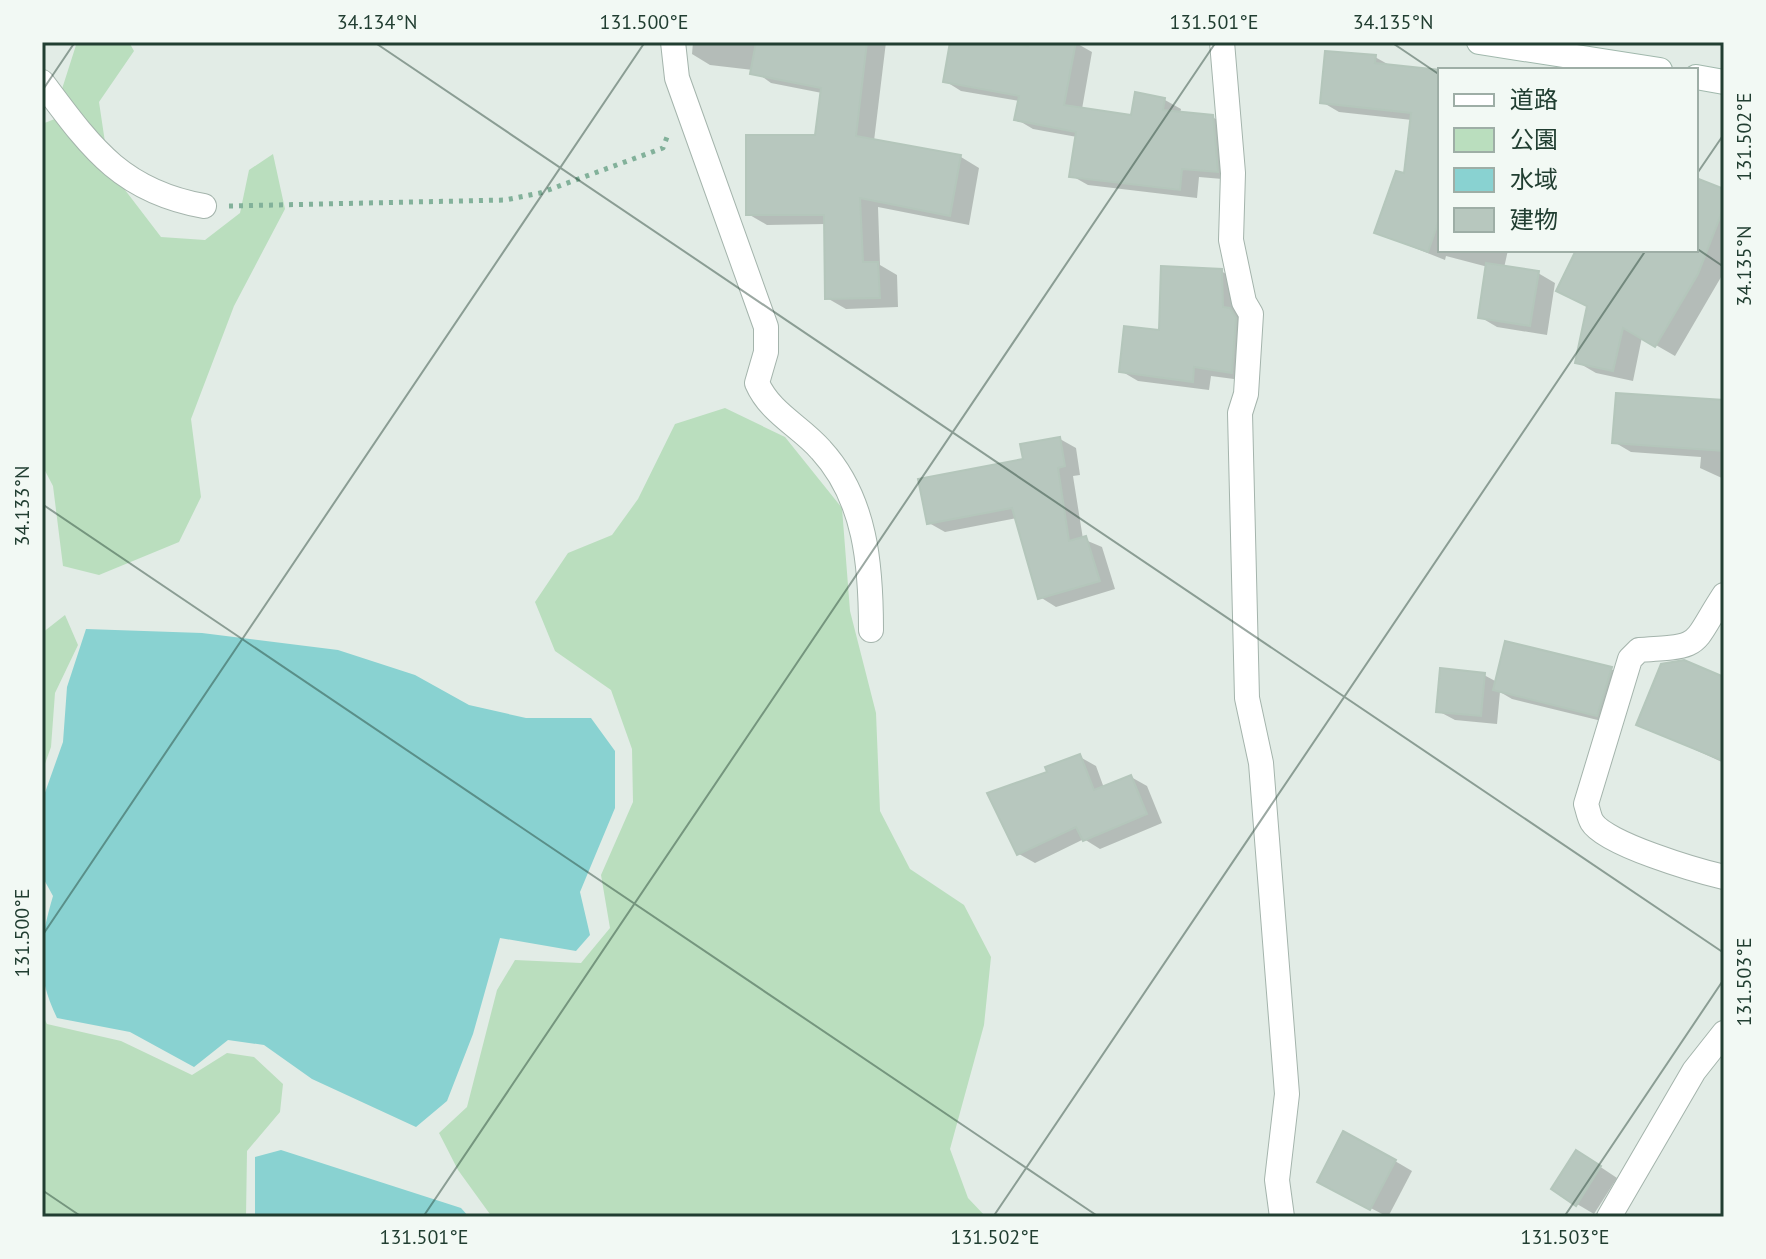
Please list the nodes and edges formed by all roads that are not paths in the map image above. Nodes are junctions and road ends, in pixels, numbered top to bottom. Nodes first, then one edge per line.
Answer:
1 (673, 42) edge
2 (1222, 42) edge
3 (1479, 42) edge
4 (1647, 68) edge
5 (1698, 77) edge
6 (42, 82) edge
7 (1724, 82) edge
8 (204, 206) road end
9 (1724, 595) edge
10 (871, 630) dead end
11 (1724, 877) edge
12 (1724, 1033) edge
13 (1282, 1217) edge
14 (1609, 1217) edge

1 - 10 street
2 - 13 street
3 - 4 street
5 - 7 street
6 - 8 street
9 - 11 street
12 - 14 street

